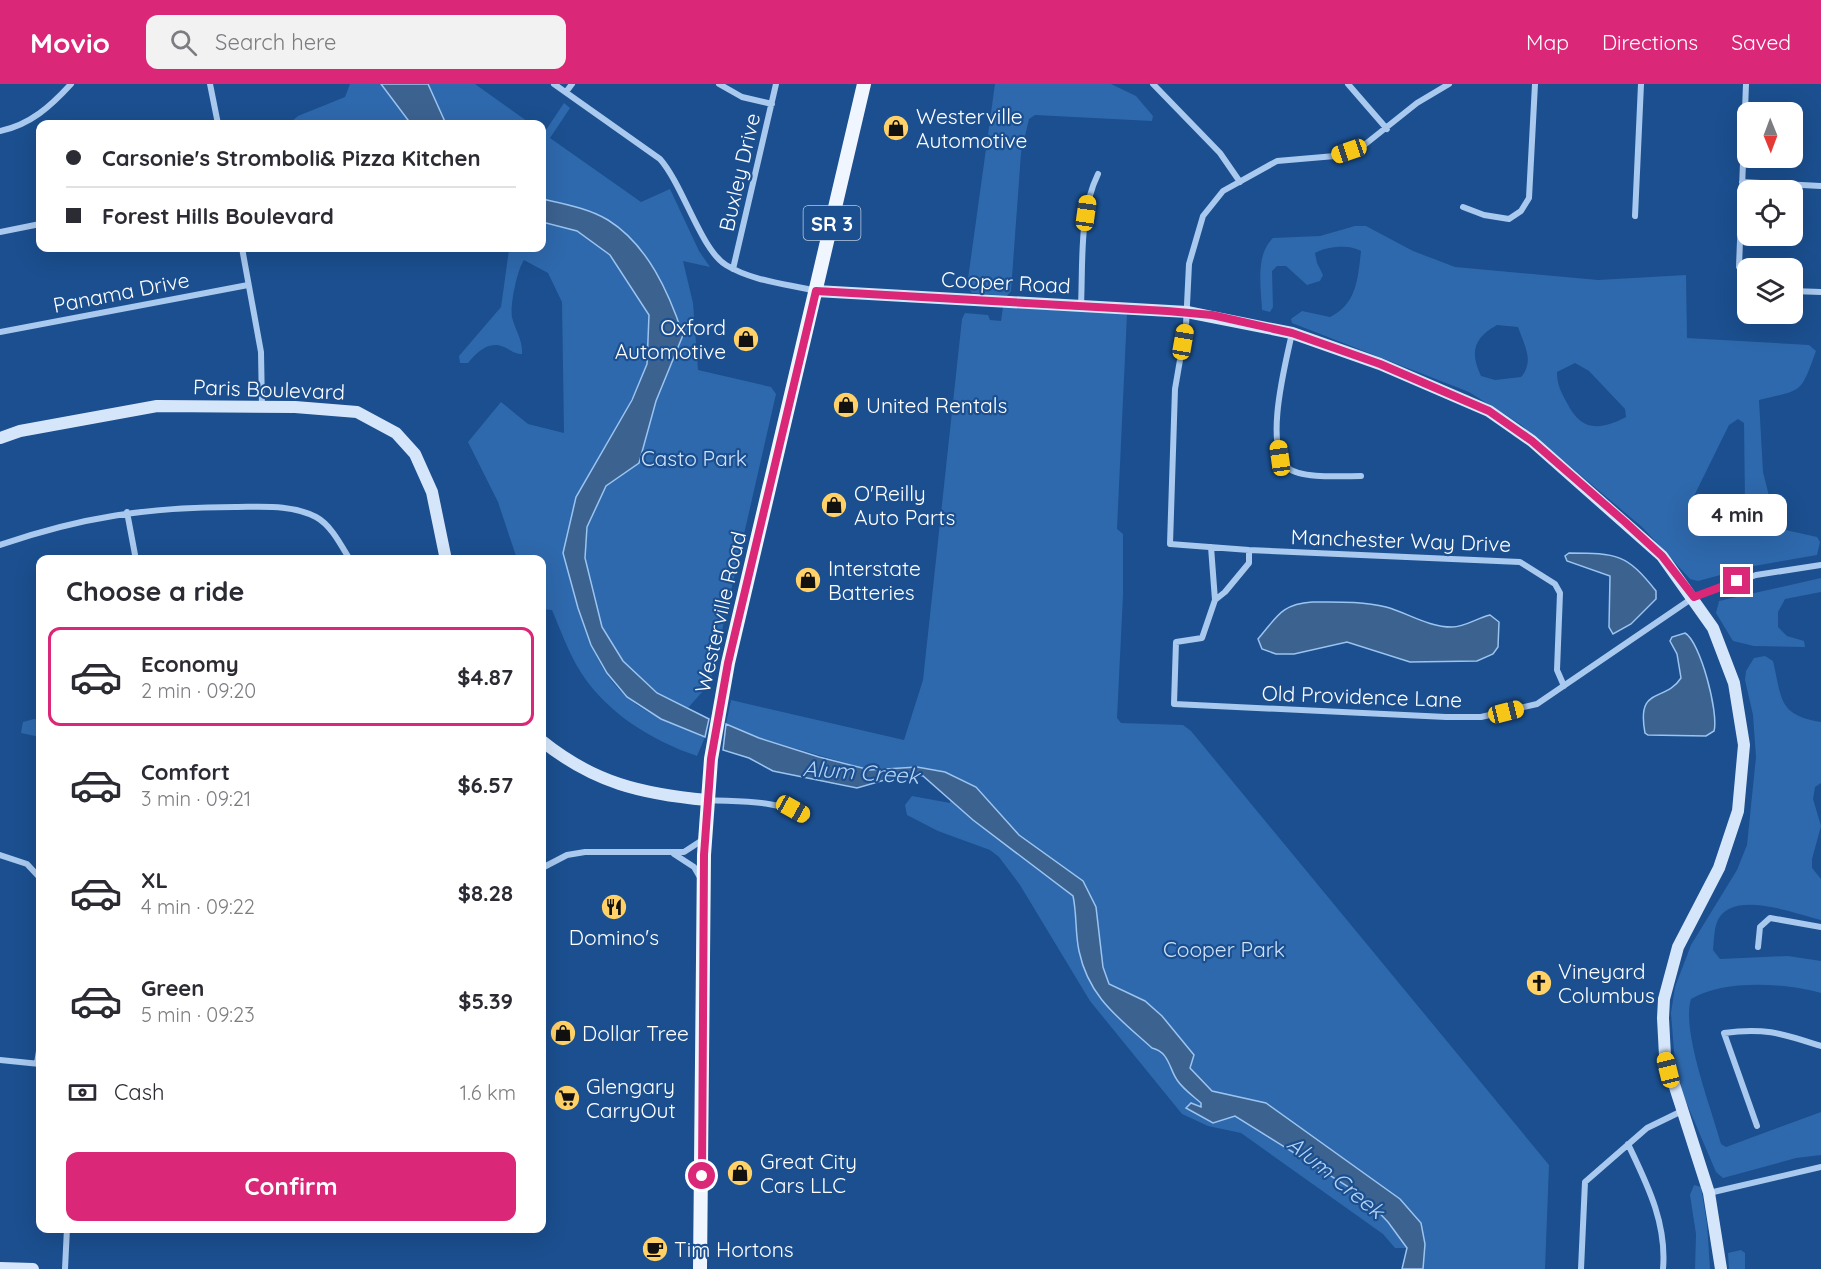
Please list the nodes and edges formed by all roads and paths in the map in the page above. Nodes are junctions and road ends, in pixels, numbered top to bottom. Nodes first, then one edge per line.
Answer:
1 (71, 84) edge
2 (210, 84) edge
3 (554, 84) edge
4 (572, 84) edge
5 (719, 84) edge
6 (776, 84) edge
7 (864, 84) edge
8 (1153, 84) edge
9 (1348, 84) edge
10 (1449, 84) edge
11 (1535, 84) edge
12 (1641, 84) edge
13 (1746, 84) edge
14 (566, 92) junction
15 (772, 104) junction
16 (217, 120) edge
17 (1388, 129) junction
18 (0, 131) edge
19 (1098, 174) dead end
20 (1742, 180) edge
21 (1240, 182) junction
22 (1803, 185) edge
23 (1821, 186) edge
24 (1462, 207) dead end
25 (1635, 216) dead end
26 (36, 225) edge
27 (0, 232) edge
28 (243, 252) edge
29 (733, 268) junction
30 (248, 285) junction
31 (816, 291) junction
32 (1803, 291) edge
33 (1821, 292) edge
34 (1081, 305) junction
35 (1187, 312) junction
36 (0, 332) edge
37 (1292, 333) junction
38 (262, 406) junction
39 (0, 438) edge
40 (1361, 476) dead end
41 (127, 512) junction
42 (0, 545) edge
43 (1211, 547) junction
44 (1249, 550) junction
45 (135, 555) edge
46 (347, 555) edge
47 (444, 555) edge
48 (1821, 565) edge
49 (1694, 597) junction
50 (1215, 600) junction
51 (1564, 686) junction
52 (546, 744) edge
53 (707, 800) junction
54 (807, 816) dead end
55 (705, 838) junction
56 (674, 854) junction
57 (0, 855) edge
58 (546, 866) edge
59 (36, 874) edge
60 (704, 885) junction
61 (1821, 927) edge
62 (1758, 947) dead end
63 (1821, 1046) edge
64 (0, 1060) edge
65 (36, 1064) edge
66 (1682, 1111) junction
67 (1757, 1126) dead end
68 (1628, 1144) junction
69 (1821, 1167) edge
70 (1709, 1193) junction
71 (67, 1233) edge
72 (0, 1268) edge
73 (33, 1269) edge
74 (64, 1269) edge
75 (700, 1269) edge
76 (1581, 1269) edge
77 (1663, 1269) edge
78 (1721, 1269) edge

1 - 18 street
2 - 16 street
3 - 14 street
4 - 14 street
5 - 15 street
6 - 15 street, Buxley Drive
7 - 31 main road, Westerville Road / SR 3
8 - 21 street
9 - 17 street
10 - 17 street
11 - 24 street
12 - 25 street
13 - 20 street
14 - 29 street
15 - 29 street, Buxley Drive
17 - 21 street
19 - 34 street
21 - 35 street
22 - 23 street
26 - 27 street
28 - 30 street
29 - 31 street
30 - 36 street, Panama Drive
30 - 38 street
31 - 34 street, Cooper Road
31 - 53 main road, Westerville Road / SR 3
32 - 33 street
34 - 35 street, Cooper Road
35 - 37 street, Cooper Road
35 - 43 street, Manchester Way Drive
37 - 40 street
37 - 49 street, Cooper Road
38 - 39 street, Paris Boulevard
38 - 47 street, Paris Boulevard
41 - 42 street
41 - 45 street
41 - 46 street
43 - 44 street, Manchester Way Drive
43 - 50 street
44 - 50 street
44 - 51 street, Manchester Way Drive
48 - 49 street, Old Providence Lane
49 - 51 street, Old Providence Lane
49 - 66 street, Cooper Road
50 - 51 street, Old Providence Lane
52 - 53 street
53 - 54 street
53 - 55 main road, Westerville Road / SR 3
55 - 56 street
55 - 60 main road, Westerville Road / SR 3
56 - 58 street
56 - 60 street
57 - 59 street
60 - 75 main road, Westerville Road / SR 3
61 - 62 street
63 - 67 street
64 - 65 street
66 - 68 street
66 - 70 street, Cooper Road
68 - 76 street
68 - 77 street
69 - 70 street
70 - 78 street, Cooper Road
71 - 74 street
72 - 73 street

